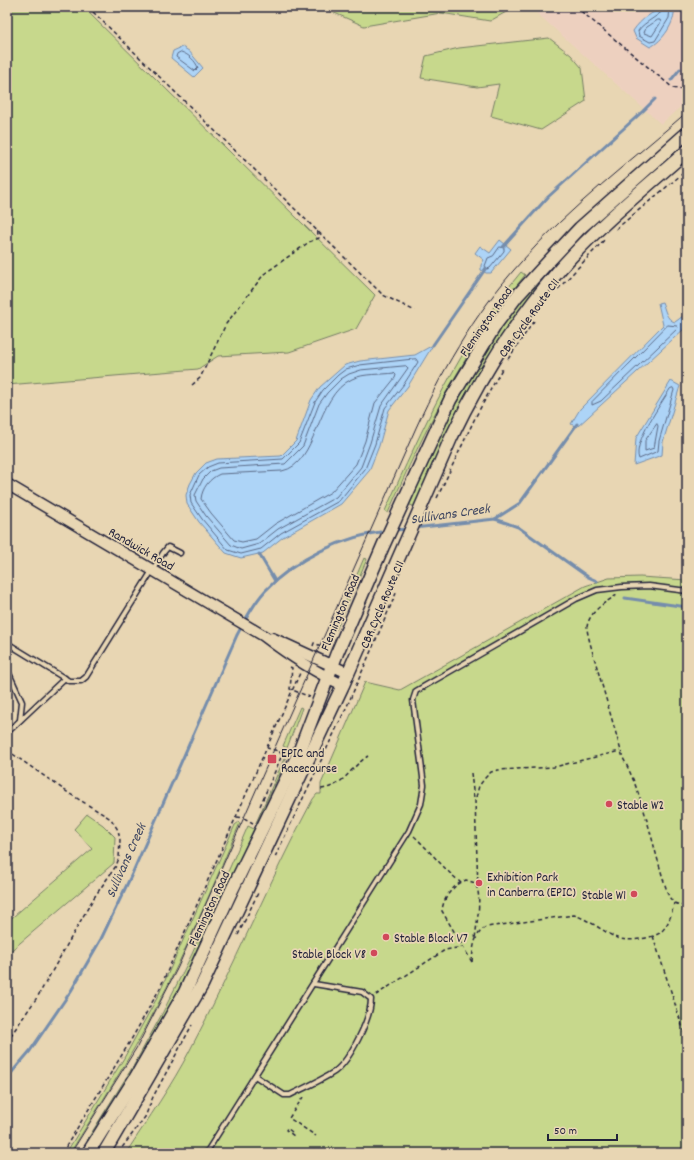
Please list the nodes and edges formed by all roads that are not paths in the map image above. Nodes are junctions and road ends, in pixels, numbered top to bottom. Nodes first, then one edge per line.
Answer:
1 (687, 133) edge
2 (687, 151) edge
3 (7, 484) edge
4 (180, 553) dead end
5 (153, 570) junction
6 (687, 591) edge
7 (7, 644) edge
8 (306, 659) junction
9 (332, 666) junction
10 (7, 669) edge
11 (348, 673) junction
12 (65, 678) junction
13 (327, 678) junction
14 (343, 685) junction
15 (20, 720) junction
16 (10, 730) dead end
17 (230, 894) junction
18 (241, 901) junction
19 (314, 984) junction
20 (255, 1076) junction
21 (88, 1153) edge
22 (104, 1153) edge
23 (206, 1153) edge

1 - 9 main road, Flemington Road
2 - 11 main road, Flemington Road
3 - 5 street, Randwick Road
4 - 5 lane
5 - 8 street, Randwick Road
5 - 12 lane
6 - 19 lane
7 - 12 lane
8 - 9 street, Randwick Road
8 - 13 street, Randwick Road
9 - 11 street, Randwick Road
9 - 13 main road, Flemington Road
10 - 15 lane
11 - 14 main road, Flemington Road
12 - 15 lane
13 - 14 street, Randwick Road
13 - 17 main road, Flemington Road
14 - 18 main road, Flemington Road
15 - 16 lane
17 - 18 main road
17 - 21 main road, Flemington Road
18 - 22 main road, Flemington Road
19 - 20 lane
19 - 20 lane
20 - 23 lane

